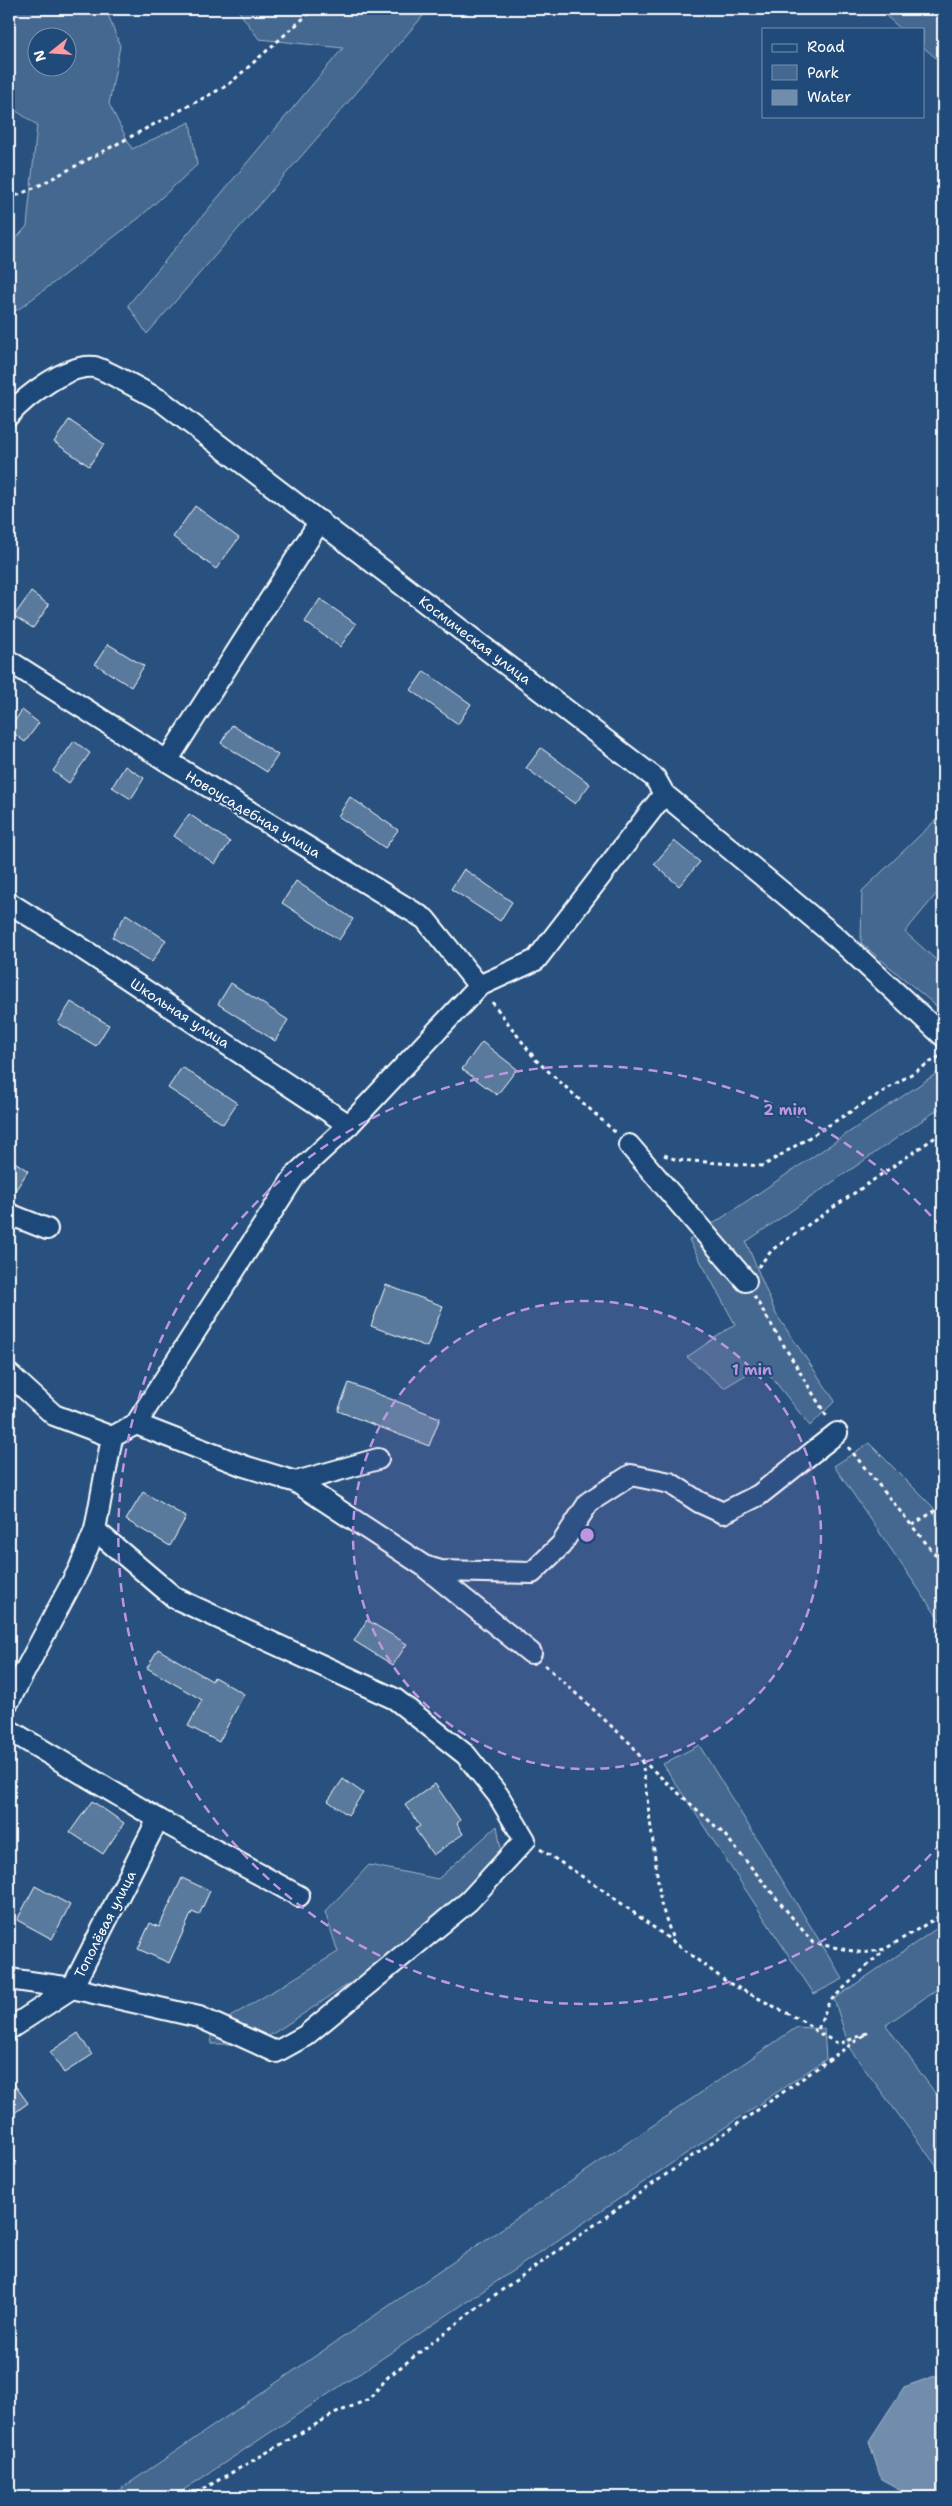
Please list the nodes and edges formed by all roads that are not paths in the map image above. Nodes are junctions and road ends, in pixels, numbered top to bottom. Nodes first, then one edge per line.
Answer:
1 (9, 415) edge
2 (320, 522) junction
3 (9, 661) edge
4 (167, 761) junction
5 (664, 794) junction
6 (9, 903) edge
7 (479, 986) junction
8 (943, 1036) edge
9 (349, 1125) junction
10 (629, 1145) road end
11 (9, 1214) edge
12 (47, 1229) dead end
13 (746, 1281) road end
14 (9, 1374) edge
15 (136, 1424) junction
16 (837, 1433) road end
17 (112, 1438) junction
18 (378, 1459) dead end
19 (296, 1482) junction
20 (95, 1530) junction
21 (424, 1566) junction
22 (531, 1653) road end
23 (9, 1702) edge
24 (9, 1730) edge
25 (158, 1819) junction
26 (299, 1896) dead end
27 (9, 1979) edge
28 (72, 1988) junction
29 (9, 2029) edge

1 - 2 street, Космическая улица
2 - 4 street
2 - 5 street, Космическая улица
3 - 4 street, Новоусадебная улица
4 - 7 street, Новоусадебная улица
5 - 7 street
5 - 8 street, Космическая улица
6 - 9 street, Школьная улица
7 - 9 street
9 - 15 street
10 - 13 street
11 - 12 street
14 - 17 street
15 - 17 street
15 - 19 street
16 - 21 street
17 - 20 street
18 - 19 street
19 - 21 street
20 - 23 street
20 - 28 street
21 - 22 street
24 - 25 street
25 - 26 street
25 - 28 street, Тополёвая улица
27 - 28 street
28 - 29 street, Тополёвая улица

